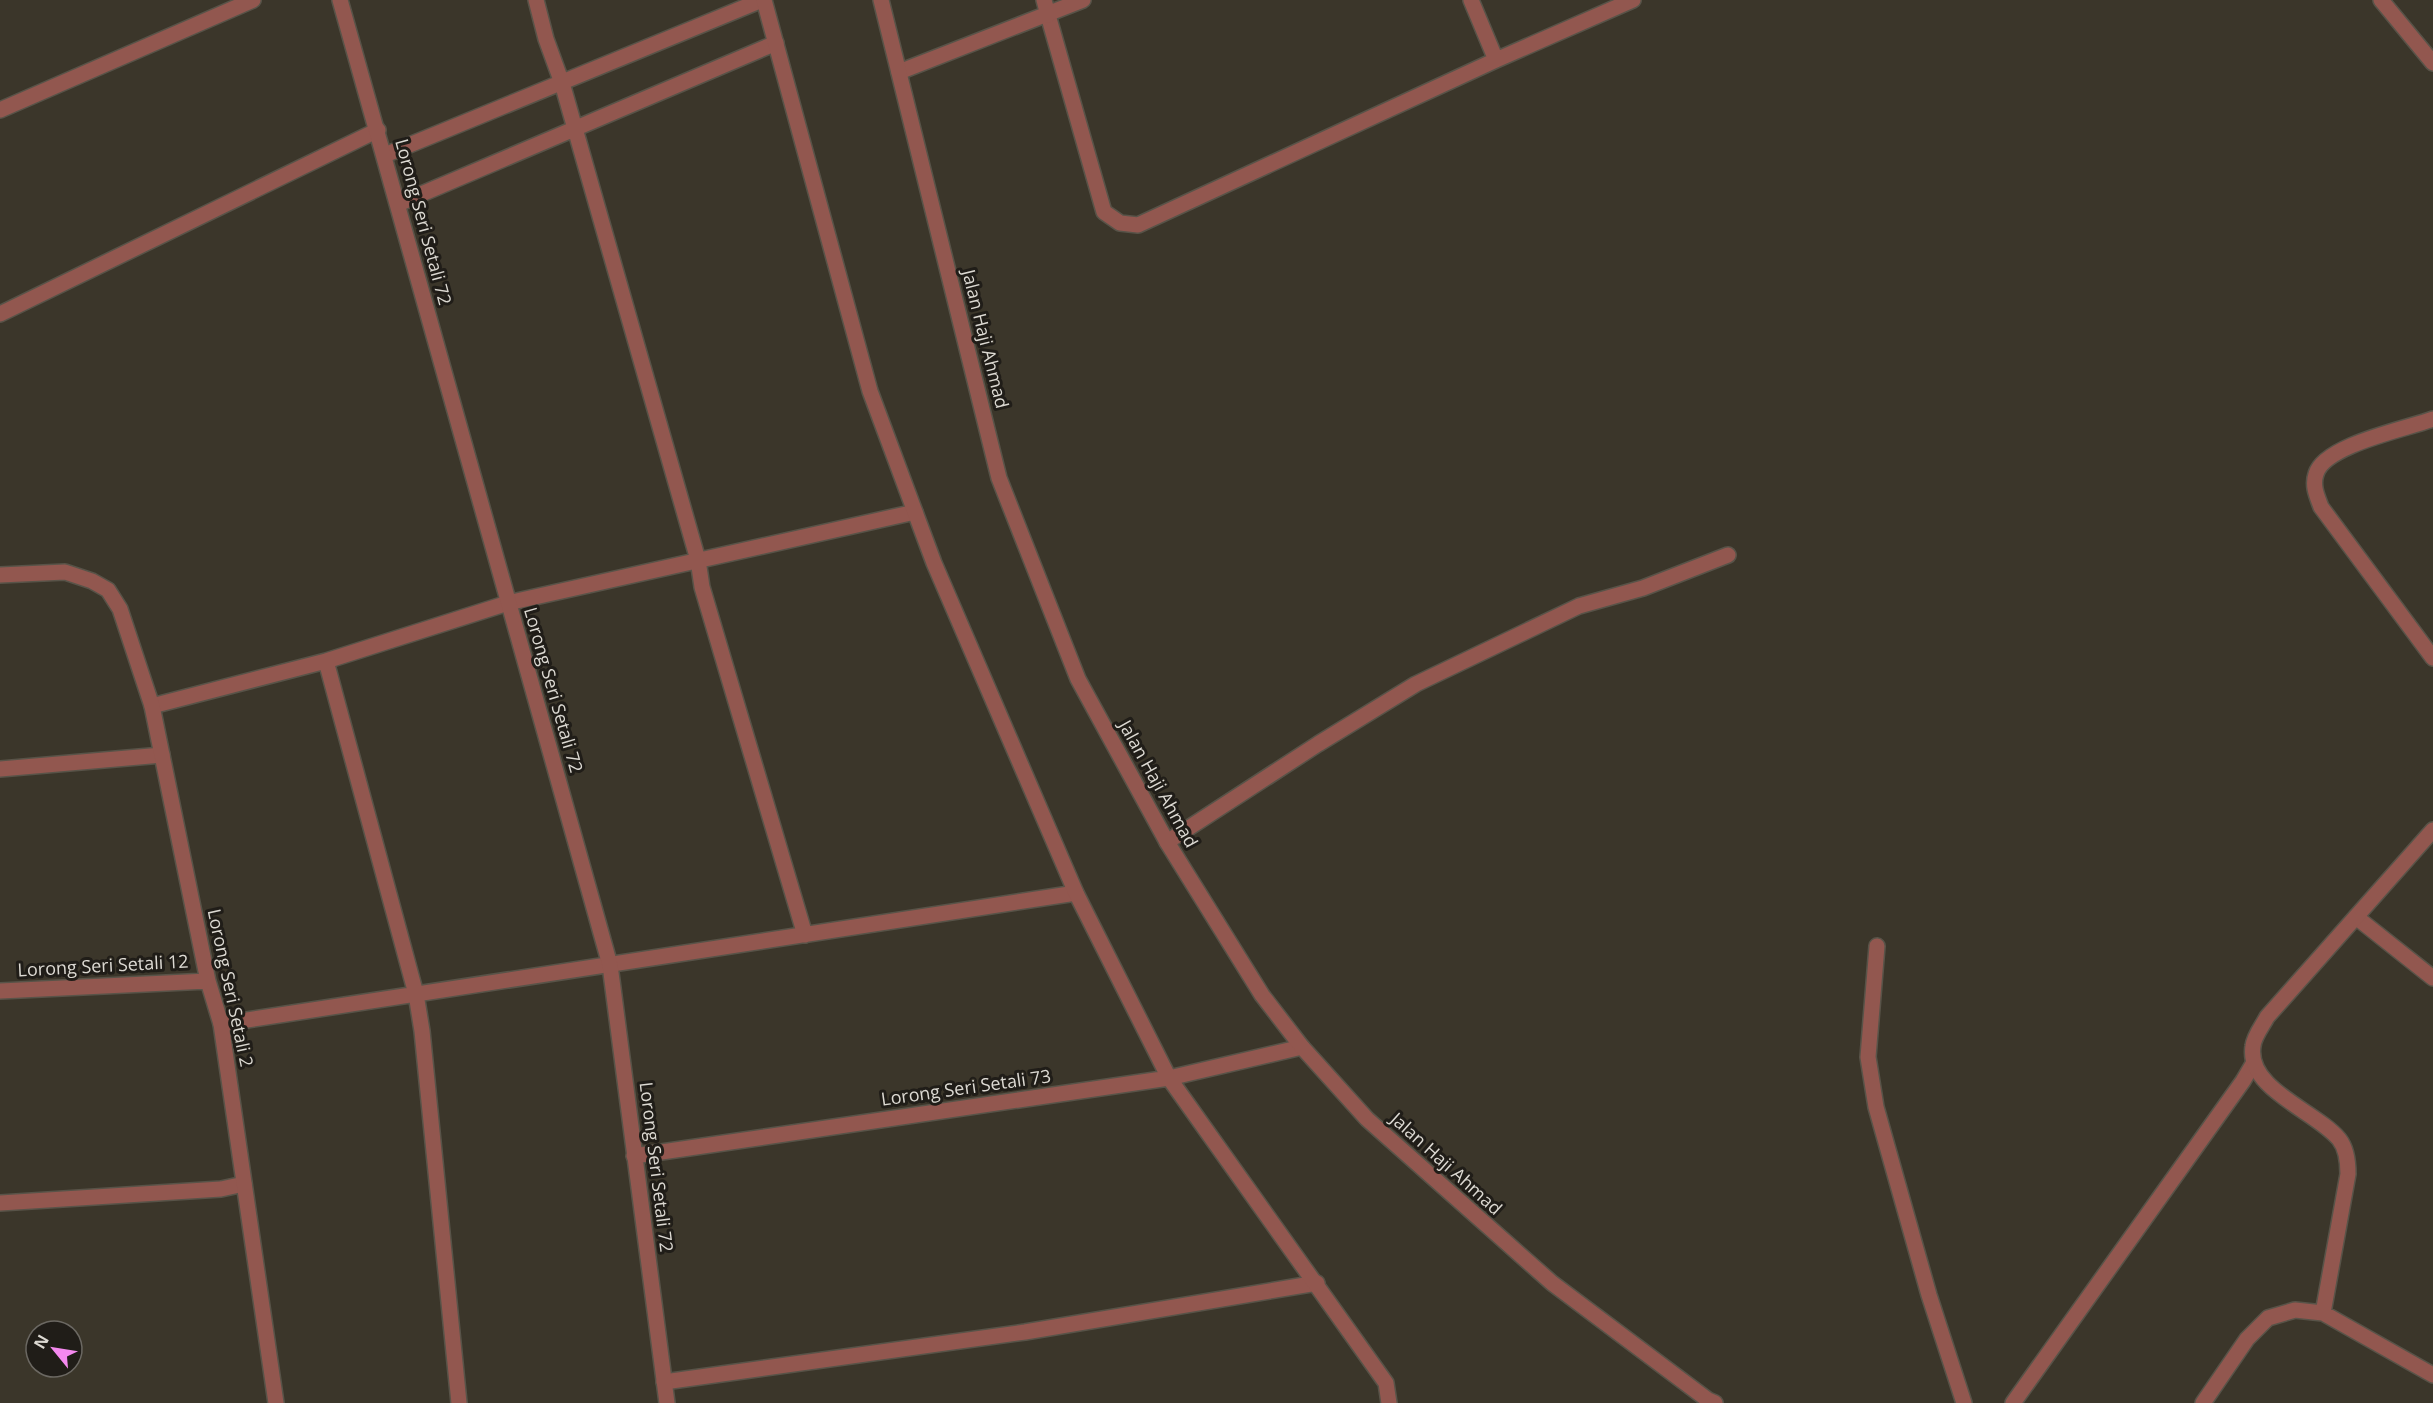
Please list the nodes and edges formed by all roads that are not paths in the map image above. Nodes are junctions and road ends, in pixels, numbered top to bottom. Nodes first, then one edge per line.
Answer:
1 (253, 0) edge
2 (340, 0) edge
3 (536, 0) edge
4 (763, 0) edge
5 (881, 0) edge
6 (1083, 0) edge
7 (1471, 0) edge
8 (1632, 0) edge
9 (2381, 0) edge
10 (1046, 8) edge
11 (776, 43) junction
12 (1496, 60) junction
13 (2433, 63) edge
14 (899, 72) junction
15 (562, 83) junction
16 (0, 110) edge
17 (378, 130) junction
18 (575, 130) junction
19 (385, 155) junction
20 (398, 204) junction
21 (0, 314) edge
22 (2430, 424) edge
23 (915, 512) junction
24 (1728, 555) dead end
25 (698, 561) junction
26 (0, 575) edge
27 (508, 603) junction
28 (2433, 658) edge
29 (326, 661) junction
30 (152, 706) junction
31 (162, 755) junction
32 (0, 769) edge
33 (2433, 830) edge
34 (1167, 842) junction
35 (1076, 893) junction
36 (2356, 917) junction
37 (805, 934) junction
38 (1877, 946) dead end
39 (610, 965) junction
40 (2433, 978) edge
41 (208, 981) junction
42 (0, 991) edge
43 (416, 994) junction
44 (220, 1024) junction
45 (1302, 1047) junction
46 (2253, 1064) junction
47 (1169, 1078) junction
48 (634, 1156) junction
49 (244, 1184) junction
50 (0, 1203) edge
51 (1317, 1283) junction
52 (2323, 1313) junction
53 (2433, 1376) edge
54 (664, 1382) junction
55 (1711, 1402) edge
56 (276, 1403) edge
57 (459, 1403) edge
58 (667, 1403) edge
59 (1389, 1403) edge
60 (1964, 1403) edge
61 (2013, 1403) edge
62 (2203, 1403) edge

1 - 16 street
2 - 17 street, Lorong Seri Setali 72
3 - 15 street
4 - 11 street
4 - 15 street
5 - 14 street, Jalan Haji Ahmad
6 - 10 street
7 - 12 street
8 - 12 street
9 - 13 street
10 - 12 street
10 - 14 street
11 - 18 street
11 - 23 street
14 - 34 street, Jalan Haji Ahmad
15 - 18 street
15 - 19 street
17 - 19 street, Lorong Seri Setali 72
17 - 21 street
18 - 20 street
18 - 25 street
19 - 20 street, Lorong Seri Setali 72
20 - 27 street, Lorong Seri Setali 72
22 - 28 street
23 - 25 street
23 - 35 street
24 - 34 street
25 - 27 street
25 - 37 street
26 - 30 street, Lorong Seri Setali 2
27 - 29 street
27 - 39 street, Lorong Seri Setali 72
29 - 30 street
29 - 43 street
30 - 31 street, Lorong Seri Setali 2
31 - 32 street
31 - 41 street, Lorong Seri Setali 2
33 - 36 street
34 - 45 street, Jalan Haji Ahmad
35 - 37 street
35 - 47 street
36 - 40 street
36 - 46 street
37 - 39 street
38 - 60 street
39 - 43 street
39 - 48 street, Lorong Seri Setali 72
41 - 42 street, Lorong Seri Setali 12
41 - 44 street, Lorong Seri Setali 2
43 - 44 street
43 - 57 street
44 - 49 street, Lorong Seri Setali 2
45 - 47 street, Lorong Seri Setali 73
45 - 55 street, Jalan Haji Ahmad
46 - 52 street
46 - 61 street
47 - 48 street, Lorong Seri Setali 73
47 - 51 street
48 - 54 street, Lorong Seri Setali 72
49 - 50 street
49 - 56 street, Lorong Seri Setali 2
51 - 54 street
51 - 59 street
52 - 53 street
52 - 62 street
54 - 58 street, Lorong Seri Setali 72

